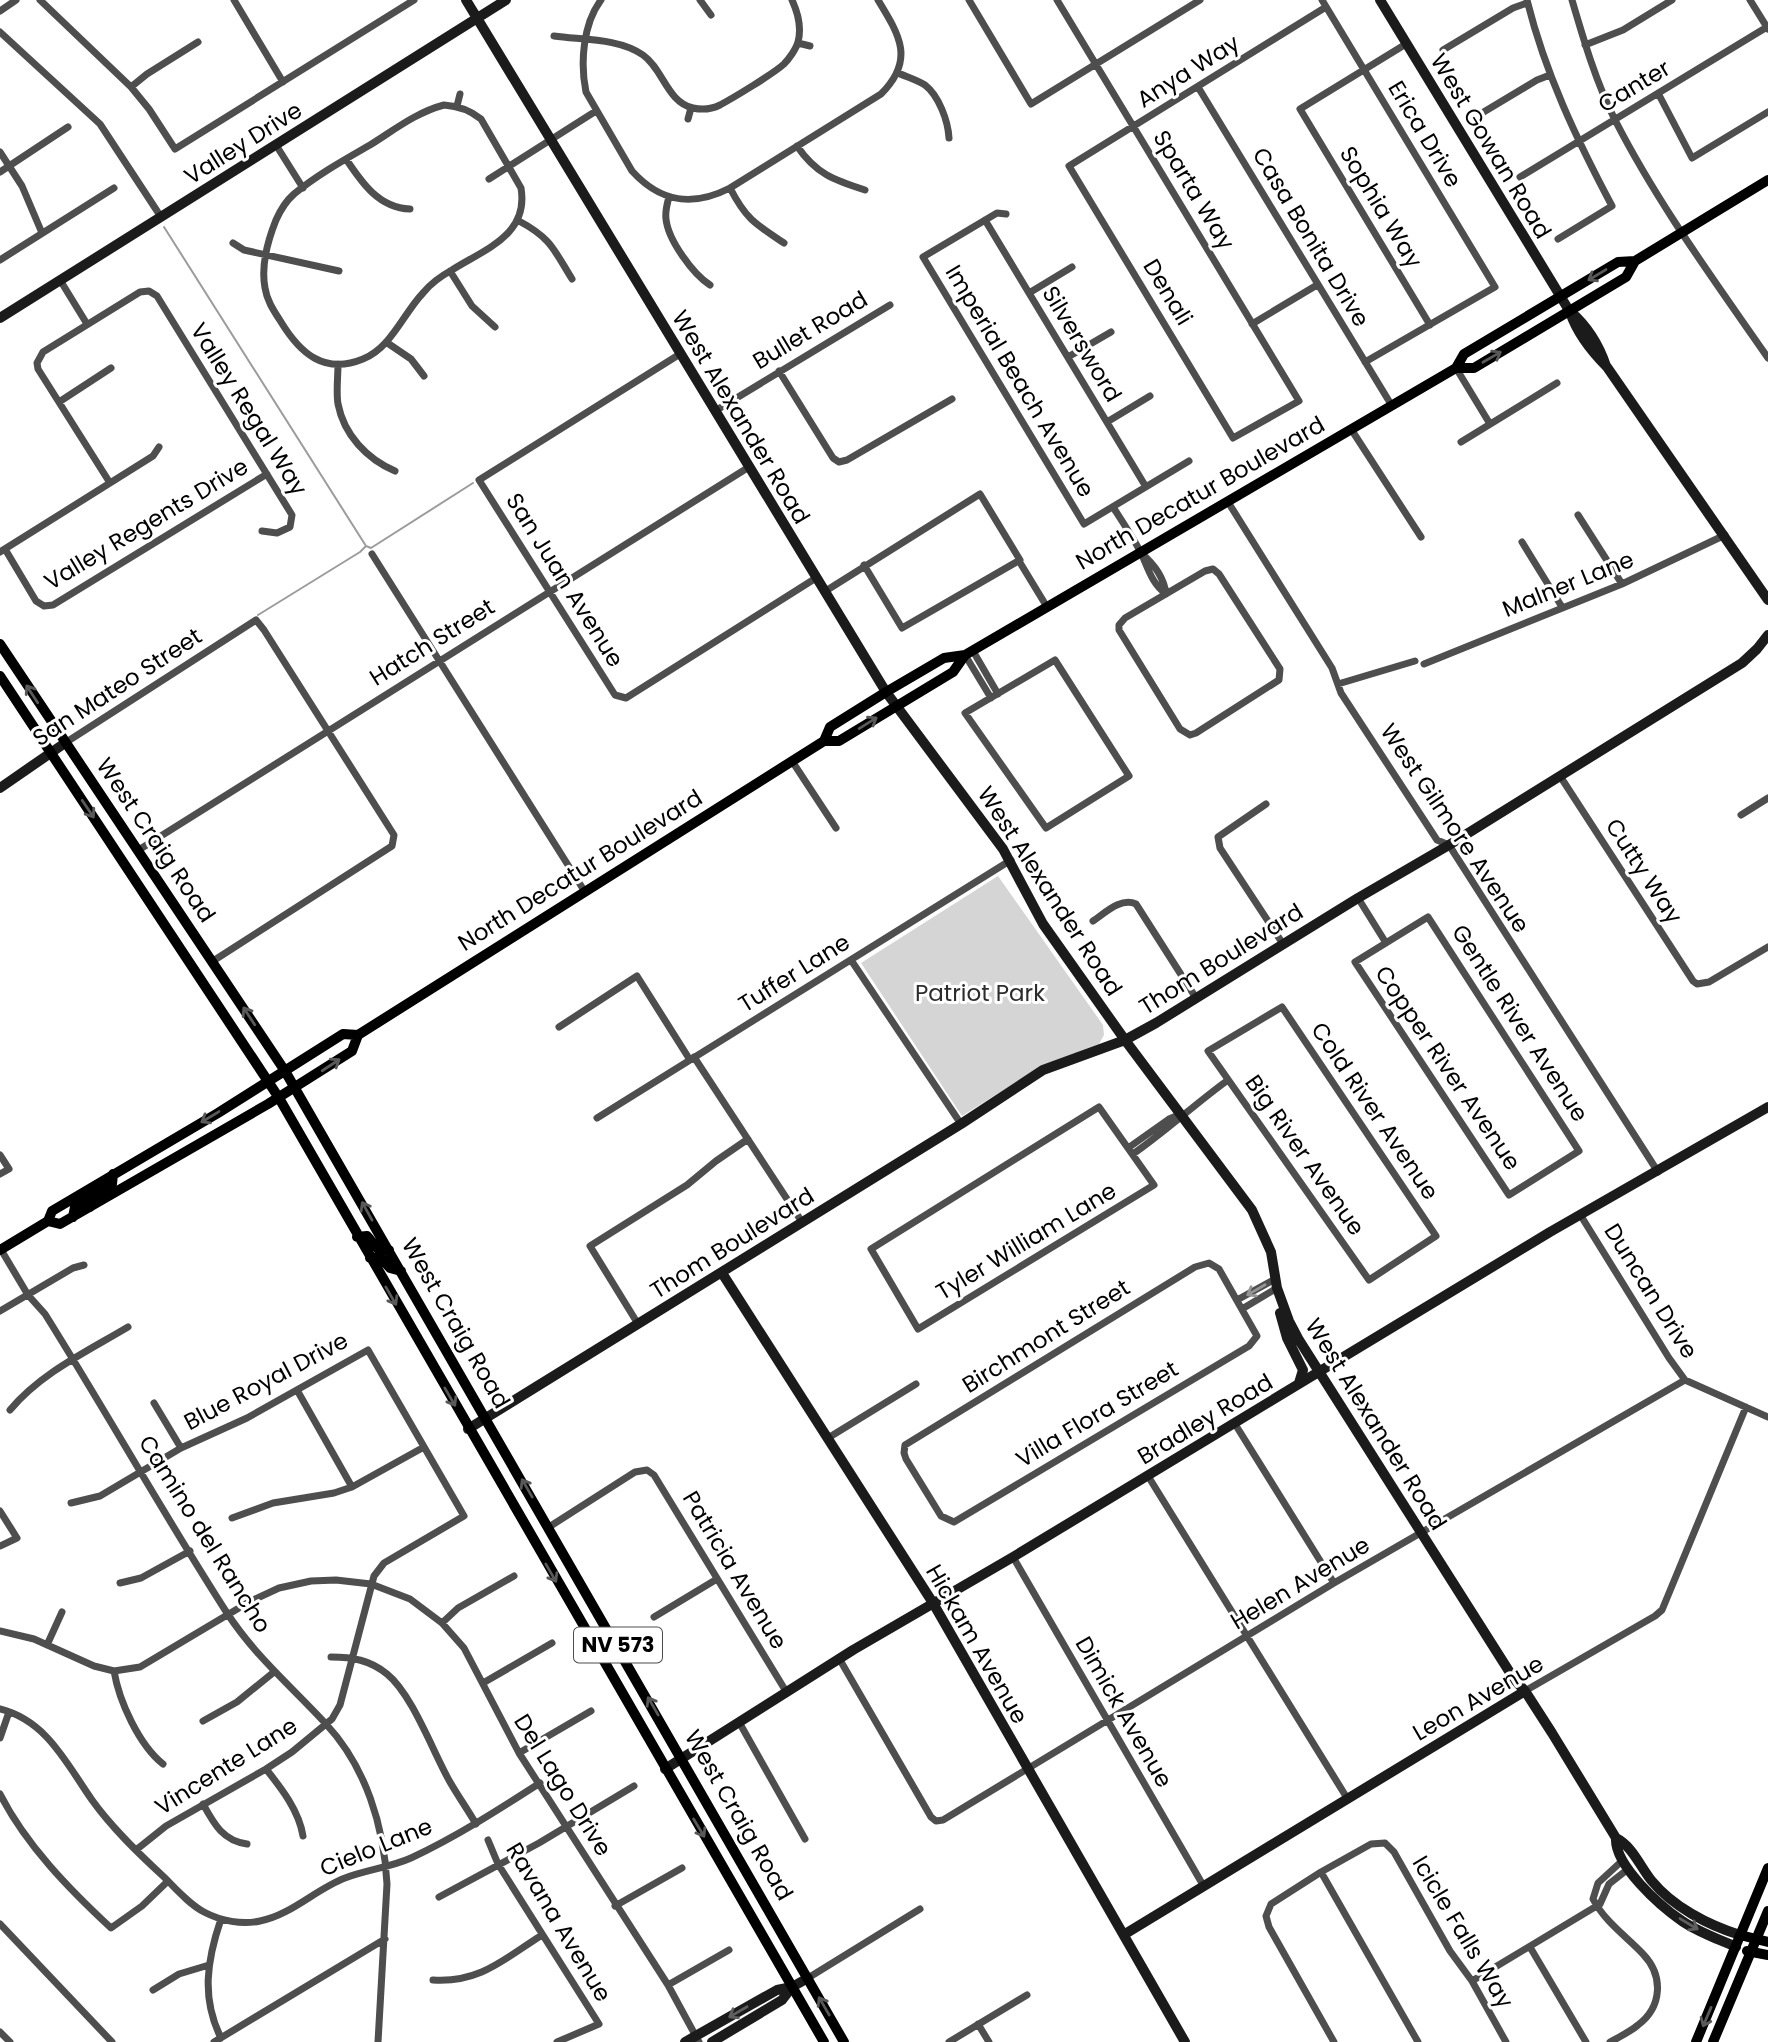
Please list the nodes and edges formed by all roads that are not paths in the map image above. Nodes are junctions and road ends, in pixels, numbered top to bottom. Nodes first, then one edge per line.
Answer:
1 (16, 0) edge
2 (40, 0) edge
3 (234, 0) edge
4 (414, 0) edge
5 (466, 0) edge
6 (506, 0) edge
7 (601, 0) edge
8 (700, 0) edge
9 (792, 0) edge
10 (878, 0) edge
11 (969, 0) edge
12 (1200, 0) edge
13 (1380, 0) edge
14 (1572, 0) edge
15 (1672, 0) edge
16 (1750, 0) edge
17 (1059, 1) edge
18 (405, 2) edge
19 (1527, 2) edge
20 (1324, 4) edge
21 (0, 11) edge
22 (711, 15) dead end
23 (478, 19) junction
24 (1768, 28) edge
25 (0, 32) edge
26 (554, 36) dead end
27 (586, 40) junction
28 (198, 42) dead end
29 (798, 43) junction
30 (1406, 44) junction
31 (1585, 45) junction
32 (810, 46) dead end
33 (1443, 50) dead end
34 (1096, 64) junction
35 (1364, 70) junction
36 (898, 73) junction
37 (1550, 75) junction
38 (283, 82) junction
39 (131, 87) junction
40 (1198, 87) junction
41 (1658, 93) junction
42 (460, 94) dead end
43 (457, 106) junction
44 (691, 108) junction
45 (596, 111) junction
46 (1768, 112) edge
47 (1482, 113) dead end
48 (688, 119) dead end
49 (1615, 119) junction
50 (68, 127) dead end
51 (1133, 127) junction
52 (949, 138) dead end
53 (551, 141) junction
54 (1578, 142) junction
55 (276, 145) junction
56 (797, 146) junction
57 (0, 152) edge
58 (346, 159) junction
59 (10, 166) junction
60 (508, 166) junction
61 (1069, 166) joint
62 (0, 172) edge
63 (1520, 177) dead end
64 (489, 179) dead end
65 (1768, 180) edge
66 (114, 188) dead end
67 (303, 188) junction
68 (730, 188) junction
69 (865, 190) dead end
70 (669, 197) junction
71 (410, 209) dead end
72 (1006, 214) dead end
73 (161, 217) junction
74 (985, 220) junction
75 (519, 221) junction
76 (42, 233) junction
77 (1681, 233) junction
78 (1558, 239) dead end
79 (233, 243) dead end
80 (784, 243) dead end
81 (266, 255) junction
82 (0, 260) edge
83 (1636, 261) junction
84 (1072, 267) dead end
85 (339, 271) dead end
86 (450, 271) junction
87 (572, 279) dead end
88 (60, 280) junction
89 (710, 285) dead end
90 (1317, 285) junction
91 (1029, 293) junction
92 (1561, 297) junction
93 (890, 305) dead end
94 (1570, 312) junction
95 (0, 317) edge
96 (87, 324) junction
97 (1252, 324) junction
98 (1430, 325) junction
99 (495, 327) dead end
100 (1111, 332) dead end
101 (386, 342) junction
102 (680, 354) junction
103 (1068, 357) junction
104 (1768, 358) edge
105 (1365, 362) junction
106 (338, 364) junction
107 (111, 368) dead end
108 (1456, 368) junction
109 (779, 371) junction
110 (424, 376) dead end
111 (1557, 383) dead end
112 (1150, 396) dead end
113 (952, 399) dead end
114 (1299, 401) joint
115 (59, 402) junction
116 (1392, 406) junction
117 (715, 411) junction
118 (1107, 422) junction
119 (1490, 424) junction
120 (1351, 429) junction
121 (1461, 442) dead end
122 (159, 447) dead end
123 (1189, 461) dead end
124 (749, 467) junction
125 (395, 471) dead end
126 (267, 474) junction
127 (110, 483) junction
128 (1146, 487) junction
129 (1228, 502) junction
130 (1113, 507) junction
131 (1578, 515) dead end
132 (262, 531) dead end
133 (1725, 535) junction
134 (1421, 537) dead end
135 (1522, 542) dead end
136 (3, 551) edge
137 (1140, 552) junction
138 (372, 554) dead end
139 (1020, 561) junction
140 (864, 565) junction
141 (816, 579) junction
142 (1622, 584) junction
143 (549, 590) junction
144 (824, 592) junction
145 (1166, 594) junction
146 (1768, 600) edge
147 (1047, 607) junction
148 (1562, 607) junction
149 (1768, 635) edge
150 (0, 644) edge
151 (969, 653) junction
152 (439, 660) junction
153 (1415, 661) dead end
154 (1424, 664) dead end
155 (0, 676) edge
156 (1338, 684) junction
157 (886, 692) junction
158 (995, 696) junction
159 (897, 705) junction
160 (328, 730) junction
161 (824, 741) junction
162 (65, 743) junction
163 (51, 752) junction
164 (792, 761) junction
165 (1560, 776) junction
166 (0, 788) edge
167 (1768, 798) edge
168 (1266, 804) dead end
169 (1741, 815) dead end
170 (836, 828) dead end
171 (1449, 845) junction
172 (137, 851) junction
173 (1011, 860) junction
174 (585, 892) junction
175 (1358, 898) junction
176 (183, 917) junction
177 (1093, 921) dead end
178 (167, 927) junction
179 (1386, 943) junction
180 (1283, 944) junction
181 (1768, 947) edge
182 (851, 960) junction
183 (213, 961) junction
184 (1196, 998) junction
185 (559, 1027) dead end
186 (358, 1035) junction
187 (1125, 1040) junction
188 (1209, 1051) joint
189 (692, 1059) junction
190 (285, 1071) junction
191 (1228, 1080) junction
192 (268, 1082) junction
193 (295, 1087) junction
194 (279, 1098) junction
195 (1768, 1107) edge
196 (1182, 1114) junction
197 (597, 1118) dead end
198 (961, 1124) junction
199 (748, 1139) junction
200 (1130, 1151) junction
201 (0, 1155) edge
202 (1657, 1172) junction
203 (0, 1174) edge
204 (113, 1174) junction
205 (94, 1185) junction
206 (1509, 1195) joint
207 (90, 1207) junction
208 (1581, 1216) junction
209 (73, 1217) junction
210 (48, 1221) junction
211 (802, 1222) junction
212 (357, 1237) junction
213 (0, 1249) edge
214 (389, 1250) junction
215 (370, 1258) junction
216 (84, 1265) dead end
217 (401, 1271) junction
218 (722, 1273) junction
219 (1369, 1280) joint
220 (1278, 1288) junction
221 (28, 1295) junction
222 (1237, 1300) junction
223 (1242, 1309) junction
224 (0, 1311) edge
225 (638, 1324) junction
226 (128, 1327) dead end
227 (74, 1359) junction
228 (1320, 1371) junction
229 (1685, 1380) junction
230 (916, 1384) dead end
231 (1298, 1384) junction
232 (297, 1391) junction
233 (154, 1403) dead end
234 (1746, 1407) junction
235 (10, 1410) dead end
236 (1768, 1417) edge
237 (487, 1418) junction
238 (1235, 1424) junction
239 (468, 1429) junction
240 (828, 1438) junction
241 (424, 1447) junction
242 (181, 1448) junction
243 (141, 1471) junction
244 (1148, 1476) junction
245 (352, 1487) junction
246 (71, 1503) dead end
247 (0, 1511) edge
248 (232, 1518) dead end
249 (954, 1522) joint
250 (549, 1527) junction
251 (1421, 1534) junction
252 (0, 1546) edge
253 (190, 1551) junction
254 (1013, 1557) junction
255 (514, 1576) dead end
256 (717, 1578) junction
257 (120, 1583) dead end
258 (1334, 1583) junction
259 (371, 1584) junction
260 (933, 1603) junction
261 (62, 1612) dead end
262 (229, 1615) junction
263 (654, 1617) dead end
264 (442, 1623) junction
265 (0, 1631) edge
266 (1247, 1636) junction
267 (552, 1643) dead end
268 (47, 1645) junction
269 (331, 1657) dead end
270 (353, 1657) junction
271 (840, 1660) junction
272 (114, 1671) junction
273 (274, 1672) junction
274 (483, 1683) junction
275 (1525, 1691) junction
276 (788, 1693) junction
277 (0, 1709) edge
278 (591, 1711) dead end
279 (9, 1712) junction
280 (203, 1721) dead end
281 (739, 1722) junction
282 (1108, 1722) junction
283 (327, 1724) junction
284 (0, 1738) edge
285 (519, 1752) junction
286 (683, 1758) junction
287 (163, 1764) dead end
288 (266, 1769) junction
289 (665, 1769) junction
290 (1028, 1770) junction
291 (540, 1783) junction
292 (634, 1786) dead end
293 (0, 1794) edge
294 (1347, 1798) junction
295 (203, 1804) junction
296 (476, 1824) junction
297 (567, 1827) junction
298 (303, 1836) dead end
299 (1616, 1838) junction
300 (805, 1839) dead end
301 (488, 1840) dead end
302 (247, 1844) dead end
303 (136, 1850) junction
304 (498, 1864) junction
305 (1625, 1864) junction
306 (386, 1865) junction
307 (682, 1868) dead end
308 (1768, 1868) edge
309 (1321, 1872) junction
310 (168, 1881) junction
311 (1203, 1885) junction
312 (439, 1897) dead end
313 (1598, 1905) junction
314 (615, 1906) junction
315 (920, 1909) dead end
316 (1768, 1911) edge
317 (221, 1919) junction
318 (0, 1924) edge
319 (1125, 1934) junction
320 (542, 1935) junction
321 (1740, 1936) junction
322 (385, 1939) junction
323 (1755, 1940) junction
324 (1768, 1942) edge
325 (1530, 1947) junction
326 (1736, 1947) junction
327 (729, 1950) dead end
328 (1750, 1952) junction
329 (1768, 1955) edge
330 (209, 1965) junction
331 (807, 1978) junction
332 (433, 1980) dead end
333 (1472, 1981) junction
334 (668, 1985) junction
335 (792, 1987) junction
336 (153, 1990) dead end
337 (1027, 1995) dead end
338 (978, 2024) junction
339 (0, 2032) edge
340 (698, 2039) edge
341 (218, 2040) edge
342 (10, 2042) edge
343 (112, 2042) edge
344 (378, 2042) edge
345 (557, 2042) edge
346 (685, 2042) edge
347 (712, 2042) edge
348 (824, 2042) edge
349 (845, 2042) edge
350 (949, 2042) edge
351 (989, 2042) edge
352 (1185, 2042) edge
353 (1335, 2042) edge
354 (1418, 2042) edge
355 (1506, 2042) edge
356 (1586, 2042) edge
357 (1610, 2042) edge
358 (1696, 2042) edge
359 (1713, 2042) edge

1 - 21 street
2 - 39 street
3 - 38 street
4 - 18 street
5 - 23 street, West Alexander Road
6 - 23 street, Valley Drive
7 - 27 street
8 - 22 street
9 - 29 street
10 - 36 street
11 - 34 street
12 - 34 street
13 - 30 street, West Gowan Road
14 - 31 street
15 - 31 street
16 - 24 street
17 - 34 street, Sparta Way
18 - 38 street
19 - 33 street
19 - 37 street
20 - 35 street, Erica Drive
20 - 40 street, Anya Way
23 - 53 street, West Alexander Road
23 - 55 street, Valley Drive
24 - 41 street, Canter
25 - 73 street
26 - 27 street
27 - 44 street
27 - 45 street
28 - 39 street
29 - 32 street
29 - 44 street
30 - 35 street
30 - 92 street, West Gowan Road
31 - 49 street
34 - 51 street, Sparta Way
35 - 98 street, Sophia Way
35 - 98 street, Erica Drive
36 - 52 street
36 - 56 street
37 - 47 street
37 - 54 street
38 - 39 street
40 - 51 street, Anya Way
40 - 90 street, Casa Bonita Drive
41 - 46 street
41 - 49 street, Canter
42 - 43 street
43 - 58 street
43 - 60 street
44 - 48 street
45 - 53 street
45 - 70 street
49 - 54 street, Canter
49 - 77 street
50 - 59 street
51 - 61 street, Anya Way
51 - 97 street, Sparta Way
53 - 60 street
53 - 102 street, West Alexander Road
54 - 63 street, Canter
54 - 78 street
55 - 67 street
55 - 73 street, Valley Drive
56 - 68 street
56 - 69 street
57 - 59 street
58 - 67 street
58 - 71 street
59 - 62 street
59 - 76 street
60 - 64 street
60 - 75 street
61 - 114 street, Denali
65 - 77 main road, North Decatur Boulevard
66 - 76 street
67 - 81 street
68 - 70 street
68 - 80 street
70 - 89 street
72 - 74 street
73 - 88 street, Valley Drive
74 - 91 street, Silversword
74 - 130 street, Imperial Beach Avenue
75 - 86 street
75 - 87 street
76 - 82 street
77 - 83 main road, North Decatur Boulevard
77 - 104 street
79 - 81 street
81 - 85 street
81 - 106 street
83 -> 92 main road, North Decatur Boulevard
83 - 94 main road, North Decatur Boulevard
84 - 91 street
86 - 99 street
86 - 101 street
88 - 95 street, Valley Drive
88 - 96 street
90 - 97 street
90 - 105 street, Casa Bonita Drive
91 - 103 street, Silversword
92 - 94 street, West Gowan Road
92 - 108 main road, North Decatur Boulevard
93 - 109 street, Bullet Road
108 -> 94 main road, North Decatur Boulevard
94 - 133 street, West Gowan Road
96 - 115 street
96 - 126 street, Valley Regal Way
97 - 114 street, Sparta Way
98 - 105 street
100 - 103 street
101 - 106 street
101 - 110 street
102 - 117 street, West Alexander Road
102 - 143 street, San Juan Avenue
103 - 118 street, Silversword
105 - 116 street, Casa Bonita Drive
106 - 125 street
107 - 115 street
108 - 116 main road, North Decatur Boulevard
108 - 119 street
109 - 113 street
109 - 117 street, Bullet Road
111 - 119 street
112 - 118 street
115 - 127 street
116 - 120 main road, North Decatur Boulevard
117 - 124 street, West Alexander Road
118 - 128 street, Silversword
119 - 121 street
120 - 129 main road, North Decatur Boulevard
120 - 134 street
122 - 127 street
123 - 128 street
124 - 141 street, West Alexander Road
124 - 143 street, Hatch Street
126 - 132 street, Valley Regal Way
126 - 136 street, Valley Regents Drive
127 - 136 street
128 - 130 street
129 - 137 main road, North Decatur Boulevard
129 - 156 street, West Gilmore Avenue
130 - 137 street
131 - 142 street
133 - 142 street, Malner Lane
133 - 146 street, West Gowan Road
135 - 148 street
137 - 145 street
137 - 147 main road, North Decatur Boulevard
138 - 152 street
139 - 140 street
139 - 140 street
139 - 147 street
140 - 144 street
141 - 143 street, San Juan Avenue
141 - 144 street, West Alexander Road
142 - 148 street, Malner Lane
143 - 152 street, Hatch Street
144 - 157 street, West Alexander Road
145 - 145 street
147 - 151 main road, North Decatur Boulevard
148 - 154 street, Malner Lane
149 - 165 street, Thom Boulevard
162 -> 150 main road, West Craig Road
151 - 157 main road, North Decatur Boulevard
151 - 158 street
151 - 159 main road, North Decatur Boulevard
152 - 160 street, Hatch Street
152 - 174 street
153 - 156 street
155 - 163 main road, West Craig Road
156 - 171 street, West Gilmore Avenue
157 - 159 street, West Alexander Road
157 - 161 main road, North Decatur Boulevard
158 - 158 street
161 -> 159 main road, North Decatur Boulevard
159 - 173 street, West Alexander Road
160 - 162 street, San Mateo Street
160 - 172 street, Hatch Street
160 - 183 street
161 - 164 main road, North Decatur Boulevard
162 - 163 street, San Mateo Street
162 - 172 main road, West Craig Road
163 - 166 street, San Mateo Street
163 -> 178 main road, West Craig Road
164 - 170 street
164 - 174 main road, North Decatur Boulevard
165 - 171 street, Thom Boulevard
165 - 181 street, Cutty Way
167 - 169 street
168 - 180 street
171 - 175 street, Thom Boulevard
171 - 202 street, West Gilmore Avenue
172 - 176 main road, West Craig Road
173 - 182 street, Tuffer Lane
173 - 187 street, West Alexander Road
174 - 186 main road, North Decatur Boulevard
175 - 179 street
175 - 180 street, Thom Boulevard
176 - 178 main road
176 - 183 main road, West Craig Road
177 - 184 street
178 - 192 main road, West Craig Road
179 - 206 street, Copper River Avenue
179 - 206 street, Gentle River Avenue
180 - 184 street, Thom Boulevard
182 - 189 street, Tuffer Lane
182 - 198 street
190 -> 183 main road, West Craig Road
184 - 187 street, Thom Boulevard
185 - 189 street
186 - 190 main road, North Decatur Boulevard
193 -> 186 main road, North Decatur Boulevard
187 - 196 street, West Alexander Road
187 - 198 street, Thom Boulevard
188 - 191 street, Big River Avenue
188 - 219 street, Cold River Avenue
189 - 197 street, Tuffer Lane
189 - 199 street
190 - 192 main road, North Decatur Boulevard
190 - 193 main road, West Craig Road / NV 573
191 - 196 street
191 - 219 street, Big River Avenue
192 - 194 main road, West Craig Road / NV 573
192 -> 204 main road, North Decatur Boulevard
193 - 194 main road, North Decatur Boulevard
214 -> 193 main road, West Craig Road / NV 573
194 - 207 main road, North Decatur Boulevard
194 - 212 main road, West Craig Road / NV 573
195 - 202 street, Bradley Road
196 - 200 street
196 - 220 street, West Alexander Road
198 - 211 street, Thom Boulevard
199 - 211 street
199 - 225 street
200 - 200 street, Tyler William Lane
201 - 203 street
202 - 208 street, Bradley Road
204 - 205 main road, North Decatur Boulevard
204 - 207 main road
205 - 209 main road
205 - 210 main road, North Decatur Boulevard
207 - 209 main road, North Decatur Boulevard
208 - 228 street, Bradley Road
208 - 229 street, Duncan Drive
209 - 210 main road, North Decatur Boulevard
210 - 213 main road, North Decatur Boulevard
211 - 218 street, Thom Boulevard
212 - 214 main road
212 - 215 main road, West Craig Road / NV 573
213 - 221 street, Camino del Rancho
214 - 217 main road, West Craig Road / NV 573
215 - 217 main road
215 -> 239 main road, West Craig Road / NV 573
216 - 221 street
217 - 237 main road, West Craig Road / NV 573
218 - 225 street, Thom Boulevard
218 - 240 street, Hickam Avenue
220 -> 222 street
220 - 223 street
220 - 228 street, West Alexander Road
220 - 231 street
221 - 224 street
221 - 227 street, Camino del Rancho
222 - 223 street
222 - 249 street, Birchmont Street
223 - 249 street, Villa Flora Street
225 - 237 street, Thom Boulevard
226 - 227 street
227 - 235 street
227 - 243 street, Camino del Rancho
228 - 231 street, Bradley Road
228 - 251 street, West Alexander Road
229 - 234 street, Duncan Drive
229 - 251 street, Helen Avenue
230 - 240 street
231 - 238 street, Bradley Road
232 - 241 street, Blue Royal Drive
232 - 242 street, Blue Royal Drive
232 - 245 street
233 - 242 street
234 - 236 street, Duncan Drive
234 - 275 street, Leon Avenue
237 - 239 street, Thom Boulevard
250 -> 237 main road, West Craig Road / NV 573
238 - 244 street, Bradley Road
238 - 258 street
239 -> 289 main road, West Craig Road / NV 573
240 - 260 street, Hickam Avenue
241 - 245 street
241 - 259 street, Vincente Lane
242 - 243 street, Blue Royal Drive
243 - 246 street, Blue Royal Drive
243 - 253 street, Camino del Rancho
244 - 254 street, Bradley Road
244 - 266 street
245 - 248 street
247 - 252 street
250 - 256 street, Patricia Avenue
286 -> 250 main road, West Craig Road / NV 573
251 - 258 street, Helen Avenue
251 - 275 street, West Alexander Road
253 - 257 street
253 - 262 street, Camino del Rancho
254 - 260 street, Bradley Road
254 - 282 street, Dimick Avenue
255 - 264 street
256 - 263 street
256 - 276 street, Patricia Avenue
258 - 266 street, Helen Avenue
259 - 262 street, Del Lago Drive
259 - 264 street, Del Lago Drive
259 - 270 street, Vincente Lane
260 - 271 street, Bradley Road
260 - 290 street, Hickam Avenue
261 - 268 street
262 - 272 street, Del Lago Drive
262 - 273 street, Camino del Rancho
264 - 274 street, Del Lago Drive
265 - 268 street
266 - 282 street, Helen Avenue
266 - 294 street
267 - 274 street
268 - 272 street
269 - 270 street
270 - 283 street, Vincente Lane
270 - 296 street
271 - 276 street, Bradley Road
271 - 290 street, Helen Avenue
272 - 287 street
273 - 280 street
273 - 283 street, Camino del Rancho
274 - 285 street, Del Lago Drive
275 - 294 street, Leon Avenue
275 - 299 street, West Alexander Road
276 - 281 street, Bradley Road
277 - 279 street
278 - 285 street
279 - 284 street
279 - 303 street
281 - 286 street, Bradley Road
281 - 300 street
282 - 290 street, Helen Avenue
282 - 311 street, Dimick Avenue
283 - 288 street, Vincente Lane
283 - 306 street, Camino del Rancho
285 - 291 street, Del Lago Drive
286 - 289 street, Bradley Road
286 - 331 main road, West Craig Road / NV 573
288 - 295 street, Vincente Lane
288 - 298 street
289 -> 335 main road, West Craig Road / NV 573
290 - 319 street, Hickam Avenue
291 - 296 street, Cielo Lane
291 - 297 street, Del Lago Drive
292 - 297 street
293 - 310 street
294 - 311 street, Leon Avenue
295 - 302 street
295 - 303 street, Vincente Lane
296 - 306 street, Cielo Lane
297 - 304 street
297 - 314 street, Del Lago Drive
299 - 305 street, West Alexander Road
299 - 321 street, West Alexander Road
301 - 304 street, Ravana Avenue
303 - 310 street
304 - 312 street
304 - 320 street, Ravana Avenue
305 - 313 street
305 -> 326 street, West Alexander Road
306 - 317 street, Cielo Lane
306 - 322 street, Camino del Rancho
307 - 314 street
308 - 321 main road
309 - 333 street, Icicle Falls Way
309 - 353 street
309 - 354 street
310 - 317 street
311 - 319 street, Leon Avenue
313 - 325 street
313 - 357 street
314 - 334 street, Del Lago Drive
315 - 331 street
316 - 323 main road
317 - 330 street
318 - 343 street
319 - 352 street, Hickam Avenue
320 - 332 street
320 - 345 street, Ravana Avenue
321 - 323 main road
321 - 326 main road
322 - 341 street
322 - 344 street, Camino del Rancho
323 - 324 main road
323 - 328 main road
325 - 333 street
325 - 356 street
326 - 328 main road
326 -> 358 main road
327 - 334 street
328 - 329 main road
328 - 359 main road
330 - 336 street
330 - 341 street
331 - 335 street
349 -> 331 main road, West Craig Road / NV 573
333 - 355 street, Icicle Falls Way
334 - 340 street, Del Lago Drive
335 -> 340 street
335 - 347 street
335 - 348 main road, West Craig Road / NV 573
337 - 338 street
338 - 350 street
338 - 351 street
339 - 342 street
340 - 346 street

